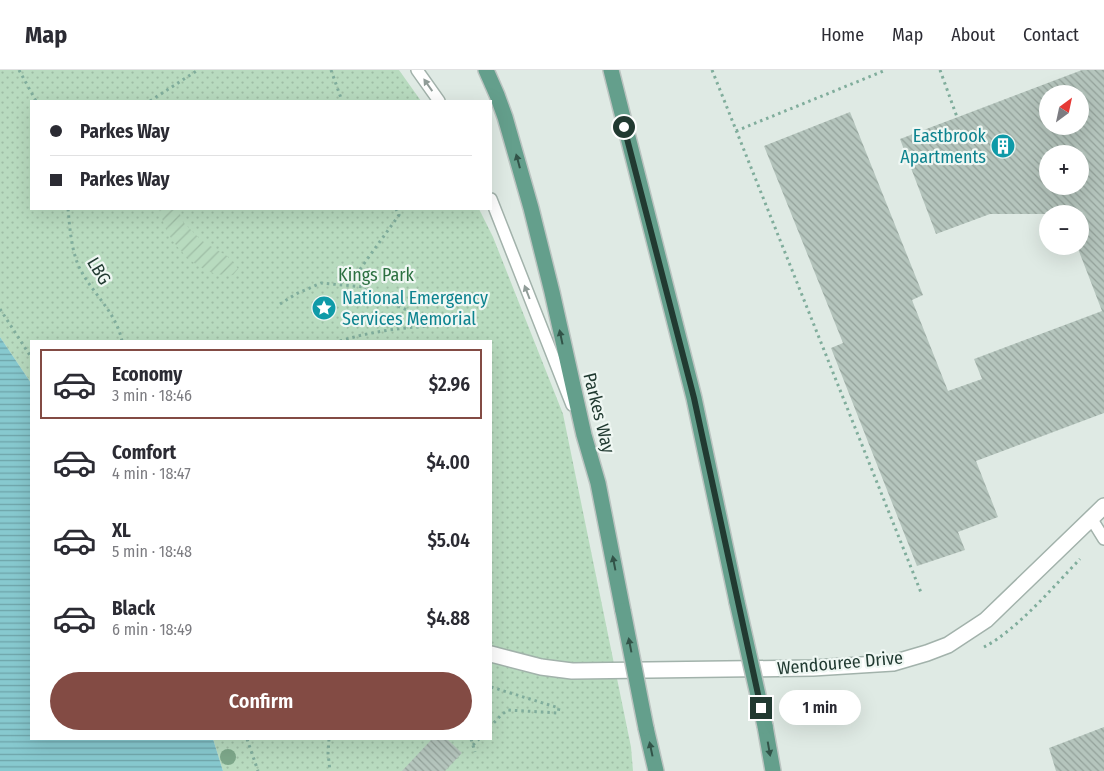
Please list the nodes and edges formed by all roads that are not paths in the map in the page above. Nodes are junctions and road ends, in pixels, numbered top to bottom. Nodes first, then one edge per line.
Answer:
1 (417, 70) edge
2 (486, 70) edge
3 (611, 70) edge
4 (438, 100) edge
5 (492, 202) edge
6 (584, 435) junction
7 (1104, 506) edge
8 (1091, 518) junction
9 (1104, 539) edge
10 (492, 654) edge
11 (656, 771) edge
12 (773, 771) edge

4 -> 1 lane
6 -> 2 main road, Parkes Way
3 -> 12 main road, bridge
6 -> 5 lane
11 -> 6 main road, Parkes Way, bridge
7 - 8 street, Wendouree Drive
8 - 9 lane
8 - 10 street, Wendouree Drive

